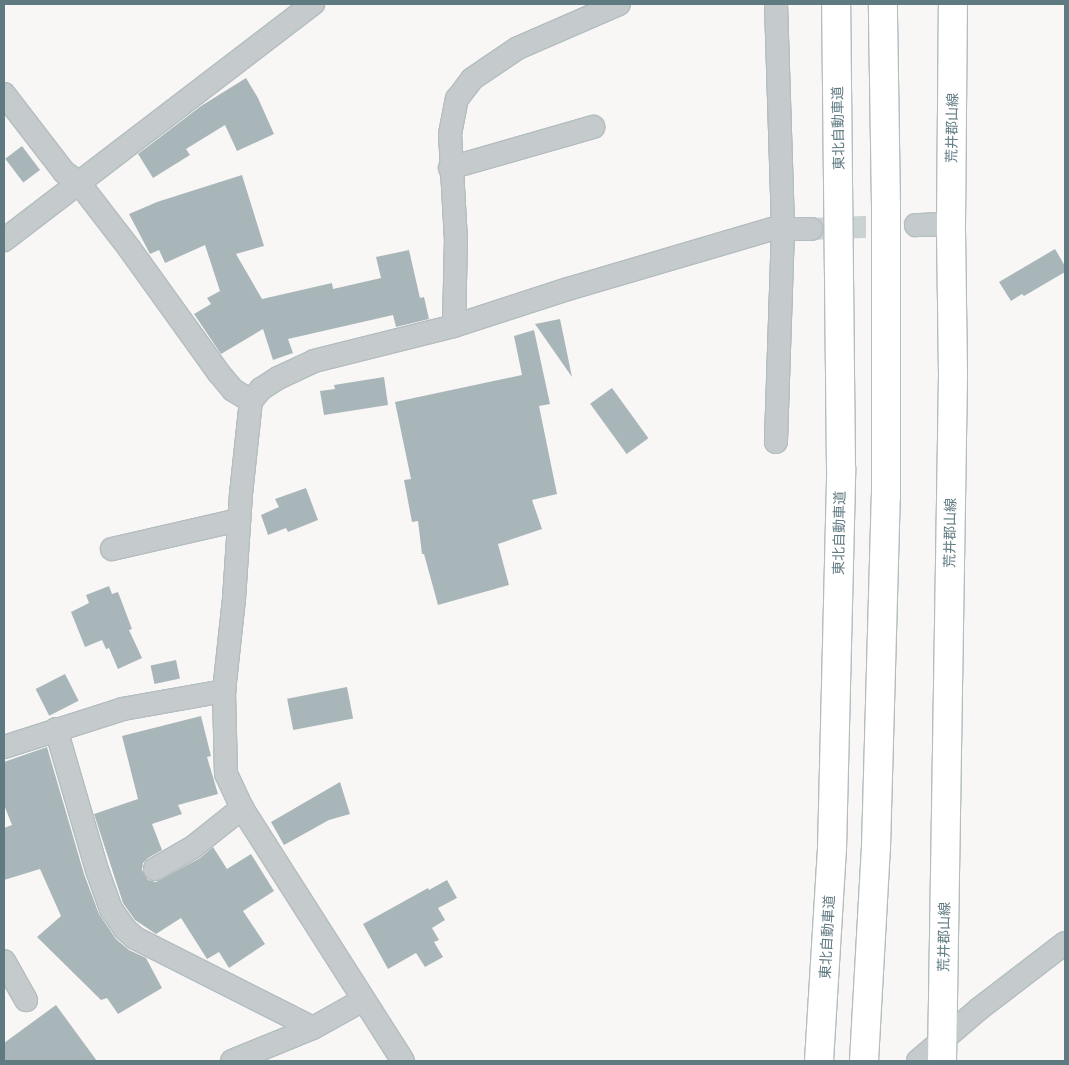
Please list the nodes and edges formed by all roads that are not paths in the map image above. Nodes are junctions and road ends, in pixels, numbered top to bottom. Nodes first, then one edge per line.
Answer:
1 (313, 4) edge
2 (619, 4) edge
3 (776, 4) edge
4 (836, 4) edge
5 (882, 4) edge
6 (953, 4) edge
7 (4, 94) edge
8 (593, 127) dead end
9 (450, 168) junction
10 (79, 183) junction
11 (951, 224) junction
12 (916, 225) tunnel mouth
13 (783, 228) junction
14 (811, 229) tunnel mouth
15 (4, 240) edge
16 (454, 326) junction
17 (251, 401) junction
18 (776, 442) dead end
19 (239, 520) junction
20 (112, 549) dead end
21 (224, 691) junction
22 (56, 729) junction
23 (4, 747) edge
24 (242, 808) junction
25 (155, 869) dead end
26 (1065, 943) edge
27 (4, 961) edge
28 (26, 1000) dead end
29 (363, 1000) junction
30 (313, 1028) junction
31 (942, 1050) edge
32 (232, 1061) edge
33 (403, 1061) edge
34 (819, 1061) edge
35 (864, 1061) edge
36 (918, 1061) edge

1 - 10 street
2 - 9 street
3 - 13 street
4 - 34 main road, 東北自動車道
5 - 35 main road
6 - 11 main road, 荒井郡山線
7 - 10 street
8 - 9 street
9 - 16 street
10 - 15 street
10 - 17 street
11 - 12 street
11 - 31 main road, 荒井郡山線
13 - 14 street
13 - 16 street
13 - 18 street
16 - 17 street
17 - 19 street
19 - 20 street
19 - 21 street
21 - 22 street
21 - 24 street
22 - 23 street
22 - 30 street
24 - 25 street
24 - 29 street
26 - 31 street
27 - 28 street
29 - 30 street
29 - 33 street
30 - 32 street
31 - 36 street

